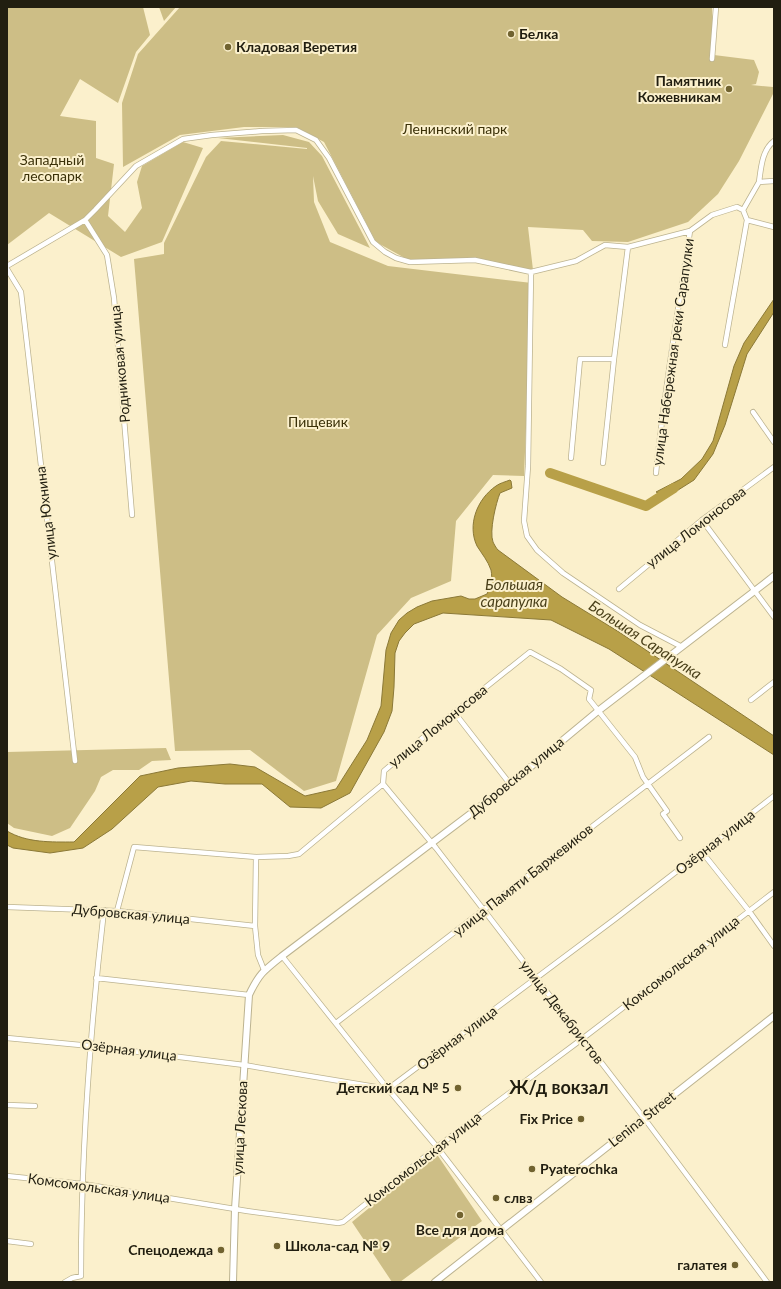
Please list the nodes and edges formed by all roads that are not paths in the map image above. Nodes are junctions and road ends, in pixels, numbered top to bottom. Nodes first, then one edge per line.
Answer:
1 (716, 7) edge
2 (712, 59) dead end
3 (774, 141) edge
4 (774, 181) edge
5 (759, 182) junction
6 (743, 210) junction
7 (85, 220) junction
8 (747, 220) junction
9 (774, 227) edge
10 (690, 231) junction
11 (628, 247) junction
12 (7, 266) edge
13 (7, 269) edge
14 (531, 272) junction
15 (725, 345) dead end
16 (614, 358) junction
17 (753, 412) dead end
18 (774, 442) edge
19 (571, 458) dead end
20 (603, 463) dead end
21 (774, 467) edge
22 (656, 473) dead end
23 (132, 515) dead end
24 (702, 520) junction
25 (774, 576) edge
26 (619, 589) dead end
27 (754, 591) junction
28 (774, 617) edge
29 (682, 647) junction
30 (774, 682) edge
31 (751, 700) dead end
32 (598, 711) junction
33 (454, 712) junction
34 (709, 737) dead end
35 (75, 761) dead end
36 (383, 784) junction
37 (510, 784) junction
38 (648, 784) junction
39 (774, 796) edge
40 (680, 838) dead end
41 (432, 843) junction
42 (702, 852) junction
43 (256, 856) junction
44 (774, 892) edge
45 (7, 907) edge
46 (104, 910) junction
47 (117, 911) junction
48 (484, 911) junction
49 (748, 911) junction
50 (255, 926) junction
51 (774, 946) edge
52 (282, 956) junction
53 (264, 970) junction
54 (258, 977) joint
55 (96, 978) junction
56 (536, 979) junction
57 (249, 995) junction
58 (774, 1016) edge
59 (336, 1023) junction
60 (7, 1038) edge
61 (582, 1039) junction
62 (90, 1046) junction
63 (244, 1065) junction
64 (388, 1089) junction
65 (7, 1105) edge
66 (35, 1106) dead end
67 (644, 1118) junction
68 (437, 1147) junction
69 (7, 1176) edge
70 (83, 1184) junction
71 (235, 1209) junction
72 (501, 1230) junction
73 (7, 1241) edge
74 (31, 1244) dead end
75 (65, 1282) edge
76 (233, 1282) edge
77 (435, 1282) edge
78 (541, 1282) edge
79 (767, 1282) edge

1 - 2 street
3 - 5 street
4 - 5 street
5 - 6 street
6 - 8 street
6 - 10 street, улица Набережная реки Сарапулки
7 - 12 street
7 - 14 street
7 - 23 street, Родниковая улица
8 - 9 street
8 - 15 street
10 - 11 street, улица Набережная реки Сарапулки
10 - 22 street, улица Набережная реки Сарапулки
11 - 14 street, улица Набережная реки Сарапулки
11 - 16 street
13 - 35 street, улица Юхнина
14 - 29 street
16 - 19 street
16 - 20 street
17 - 18 street
21 - 24 street, улица Ломоносова
24 - 26 street, улица Ломоносова
24 - 27 street
25 - 27 street, Дубровская улица
27 - 28 street
27 - 29 street, Дубровская улица
29 - 32 street, Дубровская улица
30 - 31 street
32 - 33 street, улица Ломоносова
32 - 37 street, Дубровская улица
32 - 38 street
33 - 36 street, улица Ломоносова
33 - 37 street
34 - 38 street, улица Памяти Баржевиков
36 - 41 street, улица Декабристов
36 - 43 street, улица Ломоносова
37 - 41 street, Дубровская улица
38 - 40 street
38 - 48 street, улица Памяти Баржевиков
39 - 42 street, Озёрная улица
41 - 48 street, улица Декабристов
41 - 52 street, Дубровская улица
42 - 49 street
42 - 56 street, Озёрная улица
43 - 47 street, улица Ломоносова
43 - 50 street
44 - 49 street, Комсомольская улица
45 - 46 street, Дубровская улица
46 - 47 street, Дубровская улица
46 - 55 street
47 - 50 street, Дубровская улица
48 - 56 street, улица Декабристов
48 - 59 street, улица Памяти Баржевиков
49 - 51 street
49 - 61 street, Комсомольская улица
50 - 53 street
52 - 53 street, Дубровская улица
52 - 59 street
53 - 54 street, Дубровская улица
54 - 57 street, улица Лескова
55 - 57 street
55 - 62 street
56 - 61 street, улица Декабристов
56 - 64 street, Озёрная улица
57 - 63 street, улица Лескова
58 - 67 street, Lenina Street
59 - 64 street
60 - 62 street, Озёрная улица
61 - 67 street, улица Декабристов
61 - 68 street, Комсомольская улица
62 - 63 street, Озёрная улица
62 - 70 street
63 - 64 street, Озёрная улица
63 - 71 street, улица Лескова
64 - 68 street
65 - 66 street
67 - 72 street, Lenina Street
67 - 79 street, улица Декабристов
68 - 71 street, Комсомольская улица
68 - 72 street
69 - 70 street, Комсомольская улица
70 - 71 street, Комсомольская улица
70 - 75 street
71 - 76 street, улица Лескова
72 - 77 street, Lenina Street
72 - 78 street
73 - 74 street

